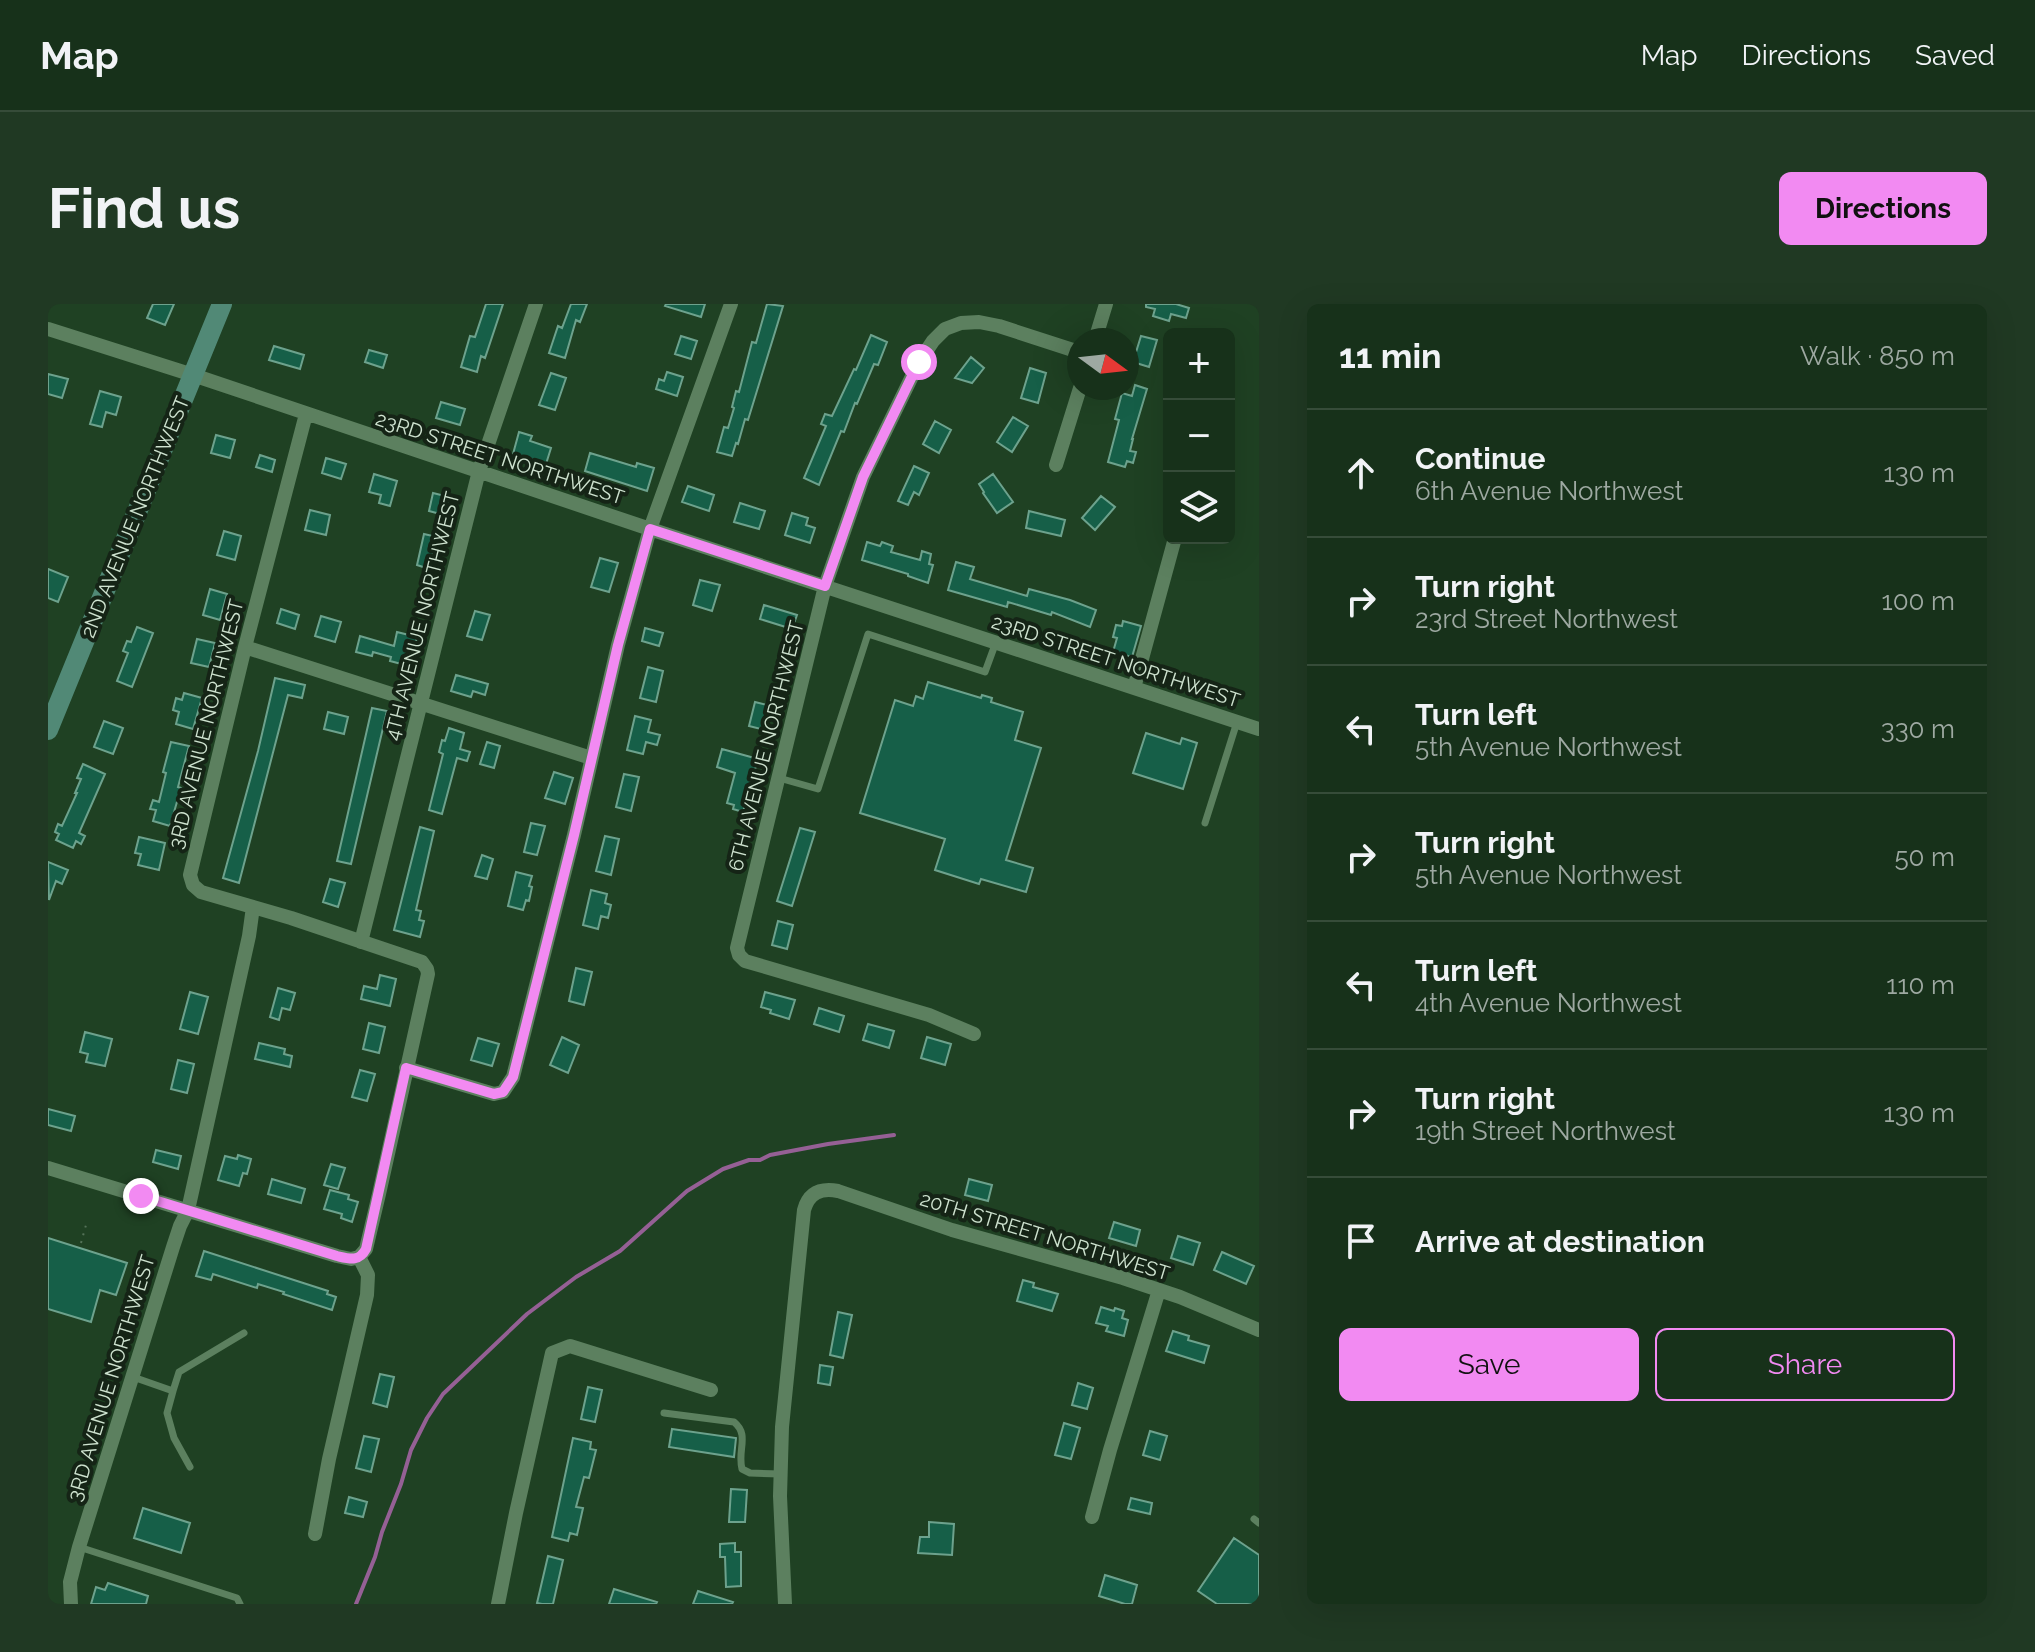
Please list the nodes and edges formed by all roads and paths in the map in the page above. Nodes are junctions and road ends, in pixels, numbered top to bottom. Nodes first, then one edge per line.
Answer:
1 (222, 304) edge
2 (536, 304) edge
3 (731, 304) edge
4 (1106, 304) edge
5 (1099, 328) edge
6 (48, 329) edge
7 (1067, 348) edge
8 (193, 375) junction
9 (1076, 400) edge
10 (306, 414) junction
11 (1056, 465) dead end
12 (479, 471) junction
13 (650, 529) junction
14 (1173, 544) edge
15 (825, 586) junction
16 (996, 642) junction
17 (245, 647) junction
18 (1134, 688) junction
19 (421, 703) junction
20 (1237, 722) junction
21 (1259, 729) edge
22 (48, 730) edge
23 (591, 758) junction
24 (779, 778) junction
25 (1205, 823) dead end
26 (253, 907) junction
27 (361, 942) junction
28 (974, 1034) dead end
29 (406, 1068) junction
30 (48, 1168) edge
31 (188, 1210) junction
32 (86, 1225) dead end
33 (81, 1243) dead end
34 (359, 1257) junction
35 (1159, 1290) junction
36 (1259, 1330) edge
37 (244, 1333) dead end
38 (133, 1377) junction
39 (711, 1390) dead end
40 (173, 1391) junction
41 (664, 1413) dead end
42 (190, 1467) dead end
43 (780, 1474) junction
44 (1092, 1517) dead end
45 (315, 1534) dead end
46 (79, 1547) junction
47 (71, 1604) edge
48 (240, 1604) edge
49 (498, 1604) edge
50 (785, 1604) edge

1 - 8 main road, 2ND AVENUE NORTHWEST
2 - 12 street, 4TH AVENUE NORTHWEST
3 - 13 street
4 - 5 street
6 - 8 street, 23RD STREET NORTHWEST
7 - 15 street, 6TH AVENUE NORTHWEST
8 - 10 street, 23RD STREET NORTHWEST
8 - 22 main road, 2ND AVENUE NORTHWEST
9 - 11 street
10 - 12 street, 23RD STREET NORTHWEST
10 - 17 street, 3RD AVENUE NORTHWEST
12 - 13 street, 23RD STREET NORTHWEST
12 - 19 street, 4TH AVENUE NORTHWEST
13 - 15 street, 23RD STREET NORTHWEST
13 - 23 street
14 - 18 street
15 - 16 street, 23RD STREET NORTHWEST
15 - 24 street, 6TH AVENUE NORTHWEST
16 - 18 street, 23RD STREET NORTHWEST
16 - 24 lane
17 - 19 street
17 - 26 street, 3RD AVENUE NORTHWEST
18 - 20 street, 23RD STREET NORTHWEST
19 - 23 street
19 - 27 street, 4TH AVENUE NORTHWEST
20 - 21 street, 23RD STREET NORTHWEST
20 - 25 lane
23 - 29 street
24 - 28 street, 6TH AVENUE NORTHWEST
26 - 27 street
26 - 31 street, 3RD AVENUE NORTHWEST
27 - 29 street
29 - 34 street
30 - 31 street
31 - 34 street
31 - 38 street, 3RD AVENUE NORTHWEST
32 - 33 path
34 - 45 street
35 - 36 street, 20TH STREET NORTHWEST
35 - 43 street, 20TH STREET NORTHWEST
35 - 44 street
37 - 40 lane
38 - 40 lane
38 - 46 street, 3RD AVENUE NORTHWEST
39 - 49 street
40 - 42 lane
41 - 43 lane
43 - 50 street
46 - 47 street, 3RD AVENUE NORTHWEST
46 - 48 lane

